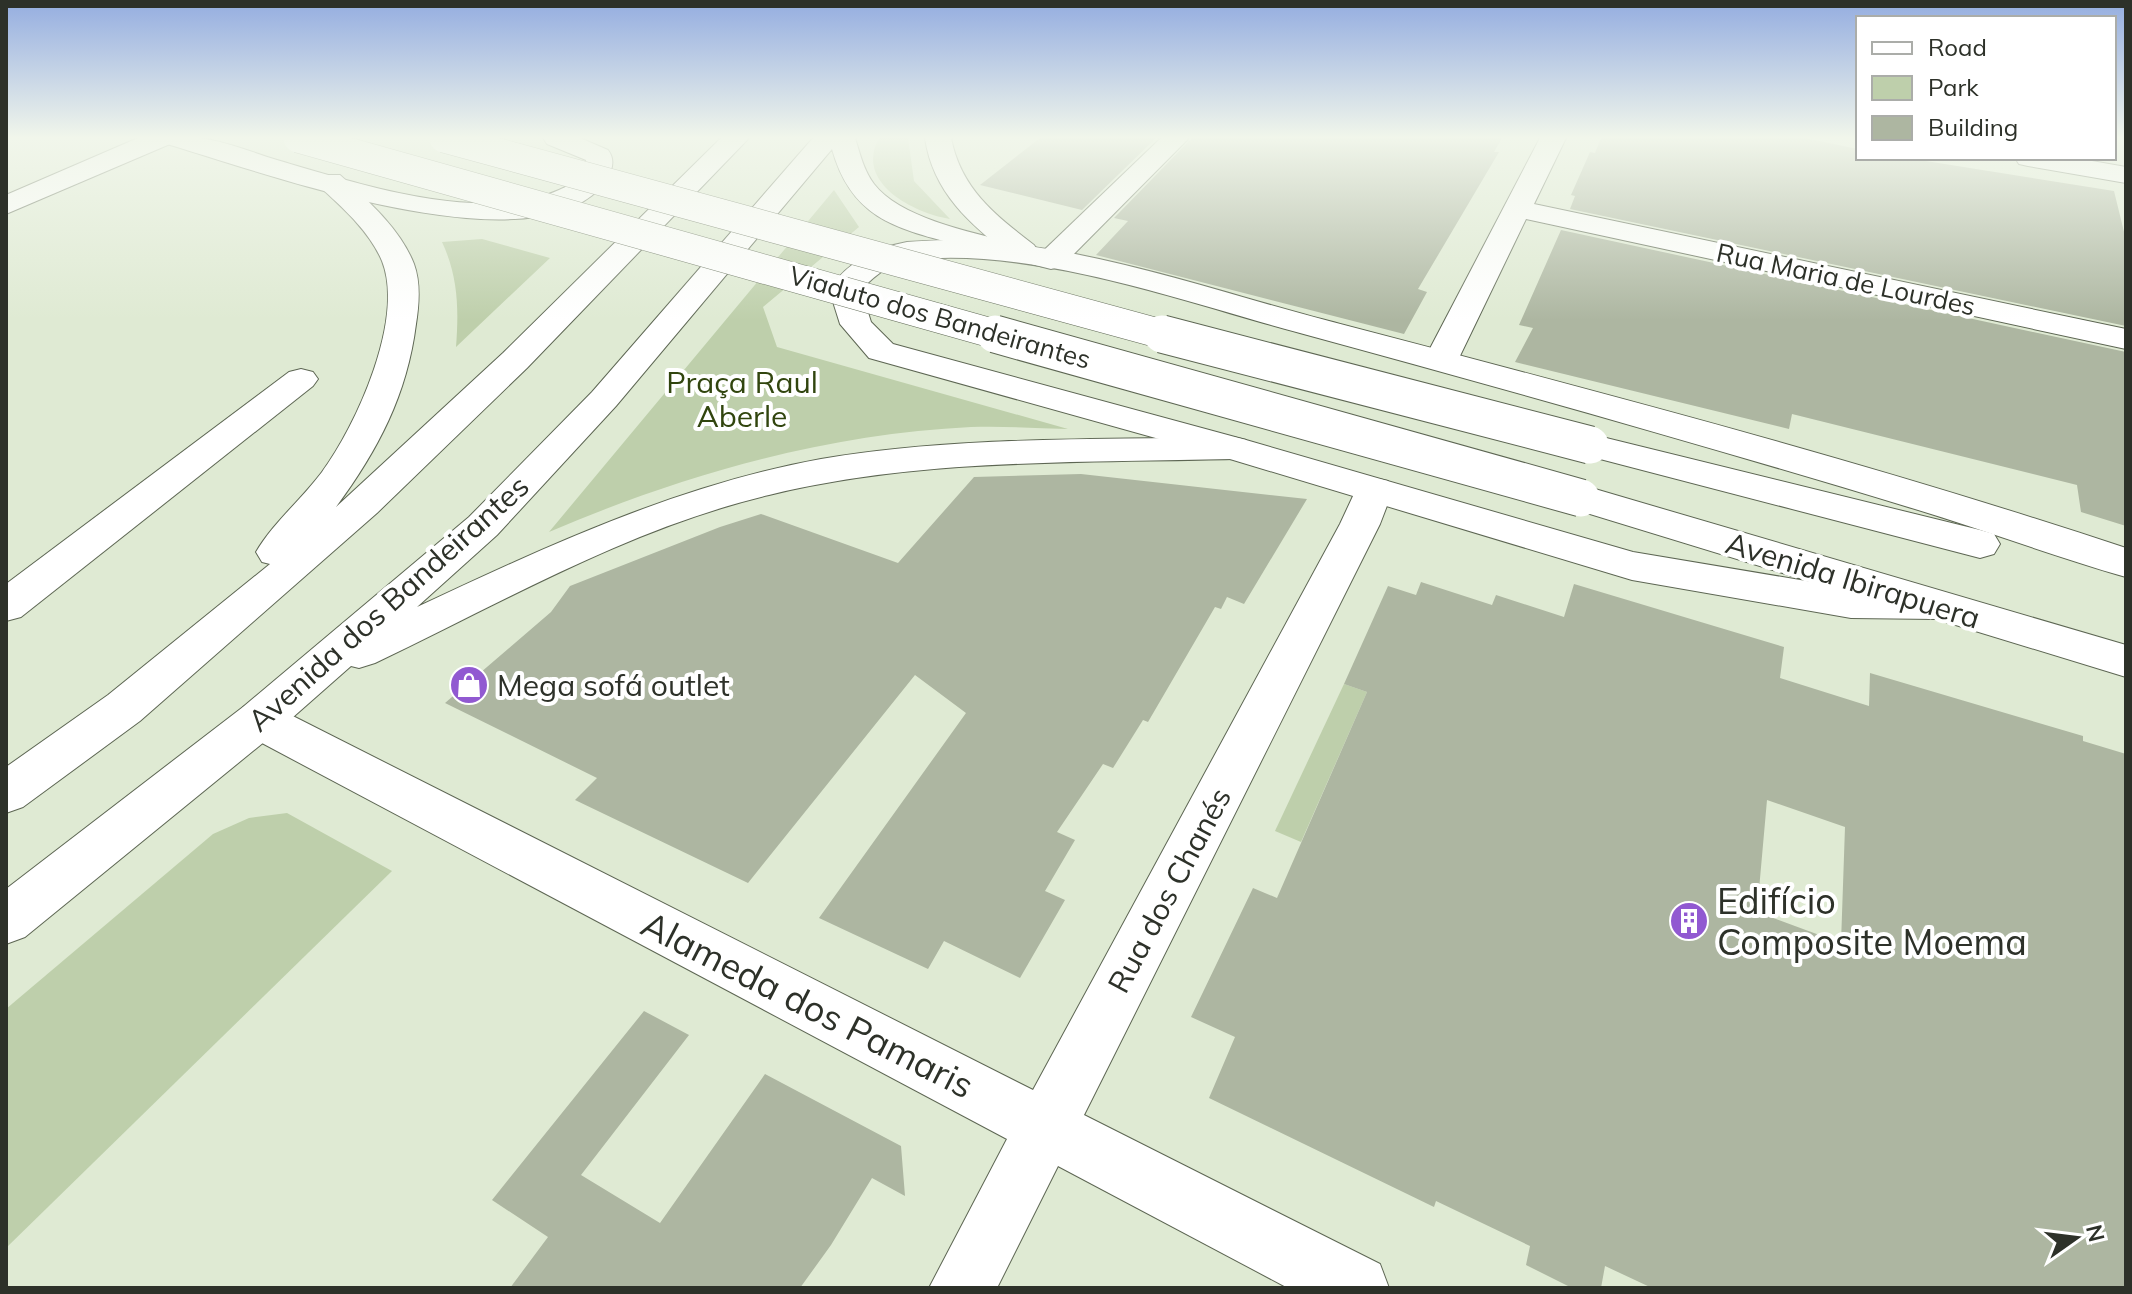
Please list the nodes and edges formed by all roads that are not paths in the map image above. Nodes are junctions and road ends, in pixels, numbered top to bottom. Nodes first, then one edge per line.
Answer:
1 (349, 198) edge
2 (402, 198) edge
3 (513, 198) edge
4 (563, 198) edge
5 (666, 198) edge
6 (677, 198) edge
7 (775, 198) edge
8 (871, 198) edge
9 (964, 198) edge
10 (1104, 198) edge
11 (1524, 198) edge
12 (1519, 209) junction
13 (1037, 255) junction
14 (2126, 339) edge
15 (1441, 360) junction
16 (301, 379) dead end
17 (1590, 445) joint
18 (1233, 448) junction
19 (1374, 490) junction
20 (1581, 498) joint
21 (2126, 563) edge
22 (2126, 581) edge
23 (12, 595) edge
24 (1933, 605) junction
25 (2126, 661) edge
26 (317, 671) junction
27 (124, 709) junction
28 (259, 720) junction
29 (6, 793) edge
30 (6, 920) edge
31 (1046, 1127) junction
32 (962, 1288) edge
33 (1356, 1288) edge

1 - 27 main road
2 - 4 main road
3 - 20 main road, Viaduto dos Bandeirantes, bridge
5 - 17 main road, Viaduto dos Bandeirantes, bridge
6 - 27 main road
7 - 26 main road, Avenida dos Bandeirantes
8 - 13 main road
9 - 13 main road
10 - 13 main road
11 - 12 main road
12 - 14 main road, Rua Maria de Lourdes
12 - 15 main road
13 - 15 main road
13 - 18 main road
15 - 21 main road
16 - 23 main road
17 - 22 main road, Avenida Ibirapuera
18 - 19 main road
18 - 26 main road
19 - 24 main road
19 - 31 main road, Rua dos Chanés
20 - 24 main road, Avenida Ibirapuera
24 - 25 main road, Avenida Ibirapuera
26 - 28 main road, Avenida dos Bandeirantes
27 - 29 main road
28 - 30 main road, Avenida dos Bandeirantes
28 - 31 main road, Alameda dos Pamaris
31 - 32 main road, Rua dos Chanés
31 - 33 main road, Alameda dos Pamaris

